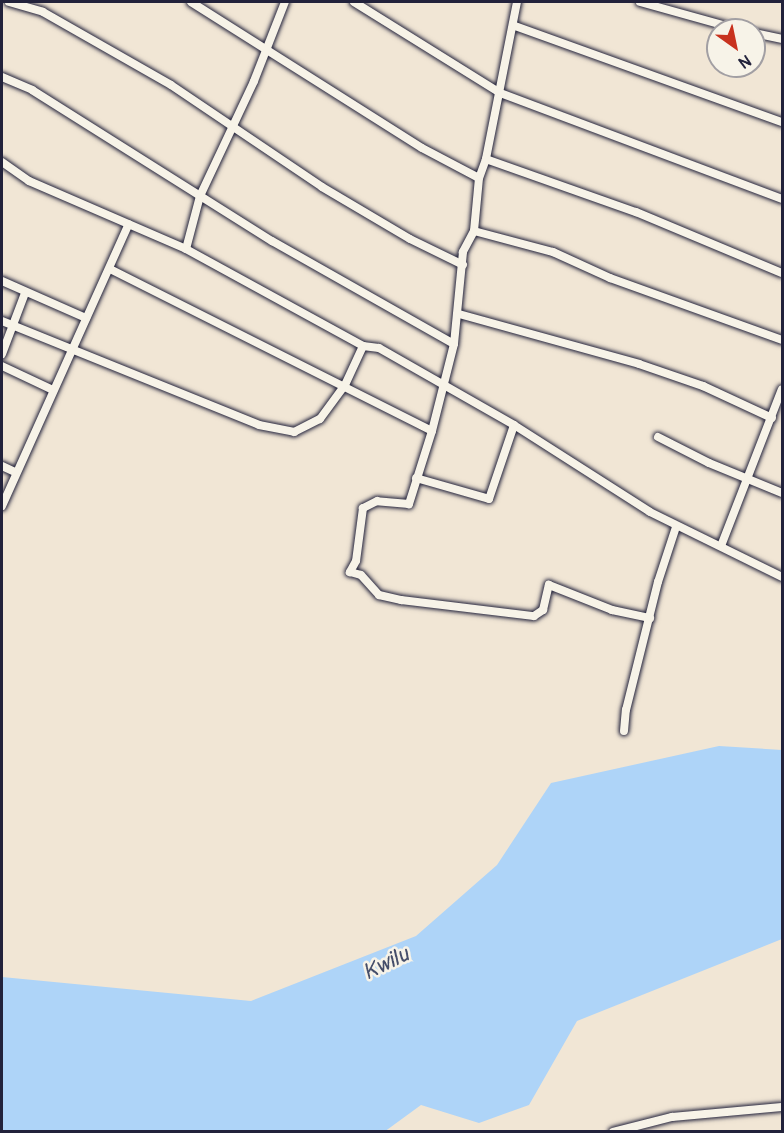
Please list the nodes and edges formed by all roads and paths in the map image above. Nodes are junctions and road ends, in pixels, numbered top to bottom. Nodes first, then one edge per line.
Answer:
1 (9, 2) edge
2 (191, 2) edge
3 (285, 2) edge
4 (354, 2) edge
5 (517, 2) edge
6 (640, 2) edge
7 (706, 20) edge
8 (515, 26) junction
9 (766, 35) edge
10 (783, 39) edge
11 (266, 46) junction
12 (2, 77) edge
13 (500, 93) junction
14 (783, 122) edge
15 (231, 126) junction
16 (486, 159) junction
17 (2, 162) edge
18 (479, 178) junction
19 (201, 196) junction
20 (783, 199) edge
21 (129, 224) junction
22 (474, 231) junction
23 (186, 249) junction
24 (463, 265) junction
25 (110, 269) junction
26 (783, 273) edge
27 (2, 281) edge
28 (25, 293) junction
29 (459, 314) junction
30 (86, 318) junction
31 (2, 321) edge
32 (13, 326) junction
33 (783, 340) edge
34 (454, 344) junction
35 (363, 346) junction
36 (73, 350) junction
37 (2, 354) edge
38 (2, 366) edge
39 (345, 385) junction
40 (444, 386) junction
41 (783, 389) edge
42 (53, 390) junction
43 (772, 418) junction
44 (514, 425) junction
45 (432, 431) junction
46 (658, 437) dead end
47 (2, 466) edge
48 (15, 472) junction
49 (416, 478) junction
50 (748, 480) junction
51 (783, 493) edge
52 (2, 506) edge
53 (676, 527) junction
54 (721, 546) junction
55 (783, 577) edge
56 (650, 618) junction
57 (624, 731) dead end
58 (783, 1107) edge
59 (613, 1131) edge

1 - 15 street
2 - 11 street
3 - 11 street
4 - 13 street
5 - 8 street
6 - 7 street
8 - 13 street
8 - 14 street
9 - 10 street
11 - 15 street
11 - 18 street
12 - 19 street
13 - 16 street
13 - 20 street
15 - 19 street
15 - 24 street
16 - 18 street
16 - 26 street
17 - 21 street
18 - 22 street
19 - 23 street
19 - 34 street
21 - 23 street
21 - 25 street
22 - 24 street
22 - 33 street
23 - 35 street
24 - 29 street
25 - 30 street
25 - 39 street
27 - 28 street
28 - 30 street
28 - 32 street
29 - 34 street
29 - 43 street
30 - 36 street
31 - 32 street
32 - 36 street
32 - 37 street
34 - 40 street
35 - 39 street
35 - 40 street
36 - 39 street
36 - 42 street
38 - 42 street
39 - 45 street
40 - 44 street
40 - 45 street
41 - 43 street
42 - 48 street
43 - 50 street
44 - 49 street
44 - 53 street
45 - 49 street
46 - 50 street
47 - 48 street
48 - 52 street
49 - 56 street
50 - 51 street
50 - 54 street
53 - 54 street
53 - 56 street
54 - 55 street
56 - 57 street
58 - 59 street

